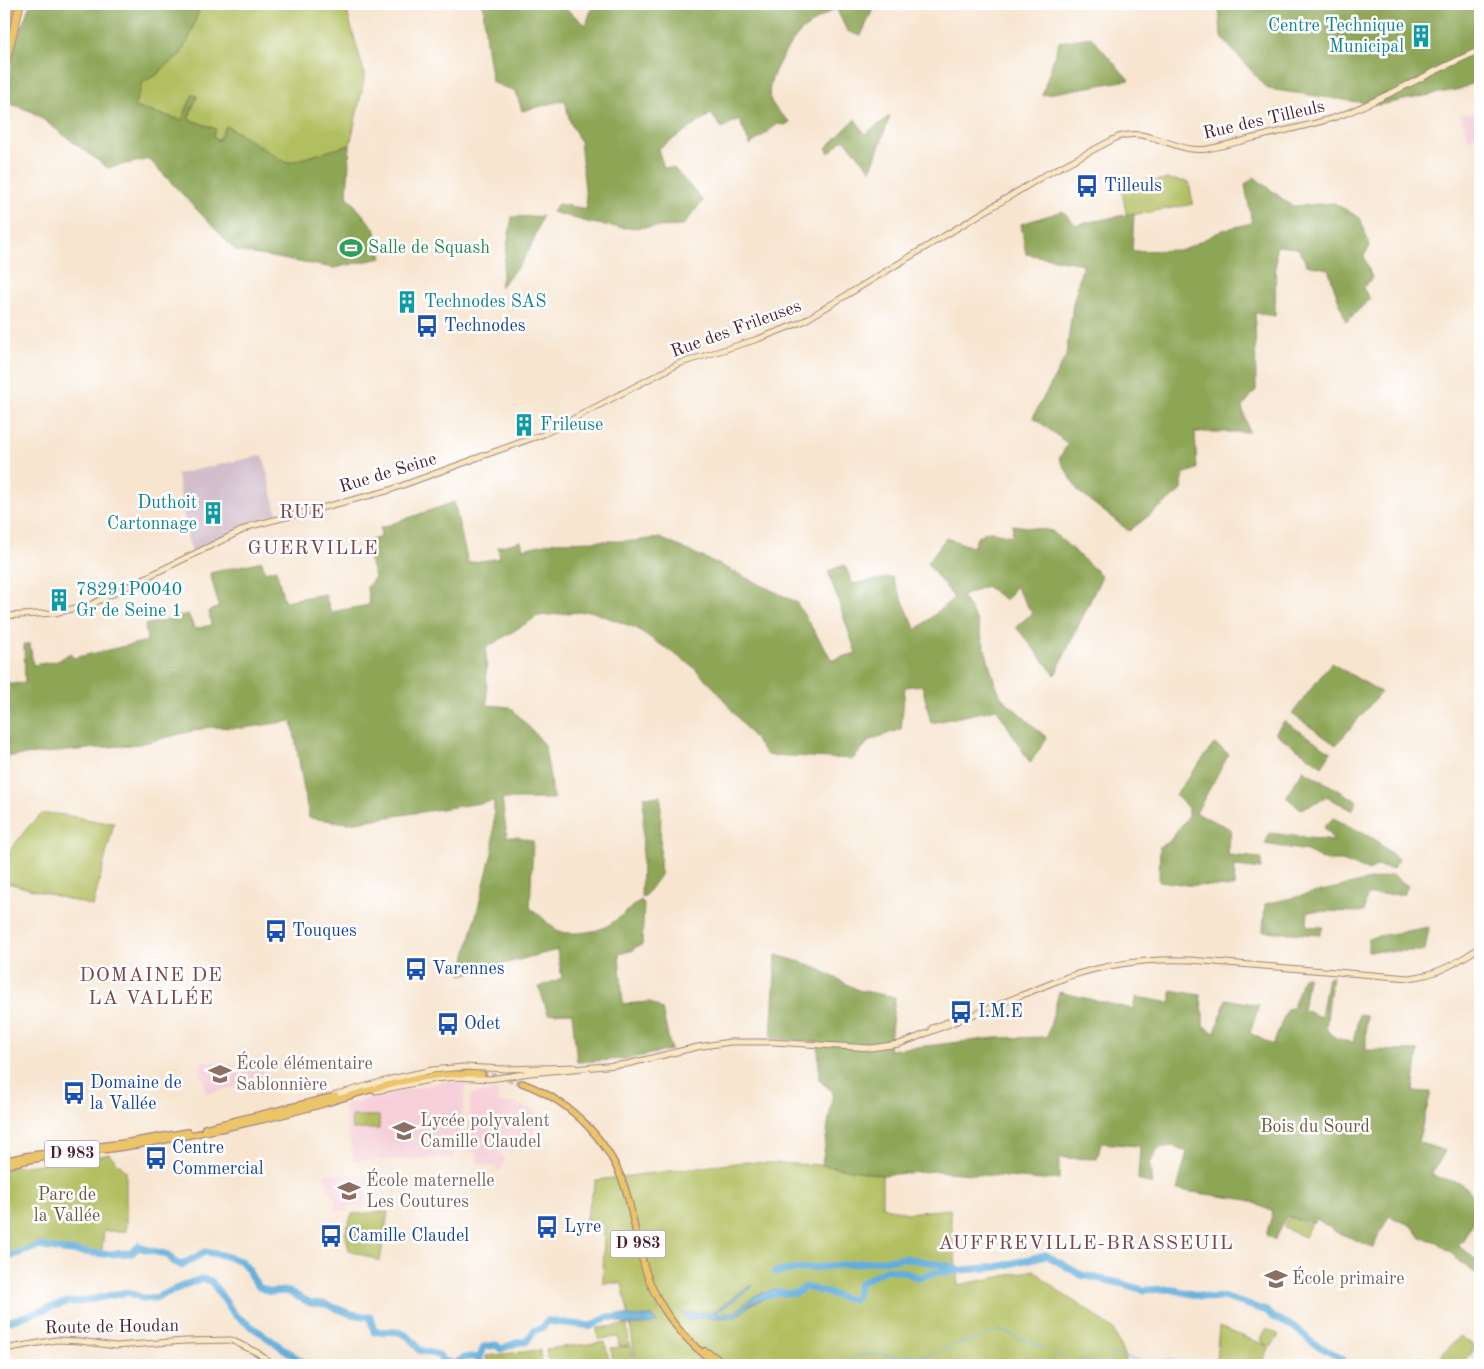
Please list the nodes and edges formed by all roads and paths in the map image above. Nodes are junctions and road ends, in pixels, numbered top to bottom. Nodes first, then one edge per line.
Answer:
1 (10, 4) edge
2 (20, 4) edge
3 (4, 30) edge
4 (1480, 50) edge
5 (4, 69) edge
6 (1050, 172) joint
7 (471, 460) joint
8 (4, 616) edge
9 (1480, 947) edge
10 (590, 1068) junction
11 (482, 1074) tunnel mouth
12 (522, 1083) tunnel mouth
13 (358, 1092) junction
14 (316, 1100) junction
15 (4, 1161) edge
16 (4, 1166) edge
17 (687, 1338) junction
18 (4, 1349) edge
19 (273, 1365) edge
20 (719, 1365) edge
21 (729, 1365) edge

1 - 3 highway
2 - 5 highway
4 - 6 street, Rue des Tilleuls
6 - 7 street, Rue des Frileuses
7 - 8 street, Rue de Seine
9 - 10 street
10 - 13 street
10 - 14 street
11 - 13 main road, D 983
12 - 17 main road, D 983
13 - 14 main road
13 - 16 main road, D 983
14 - 15 main road
17 - 20 main road, D 983
17 - 21 main road, D 983
18 - 19 street, Route de Houdan

